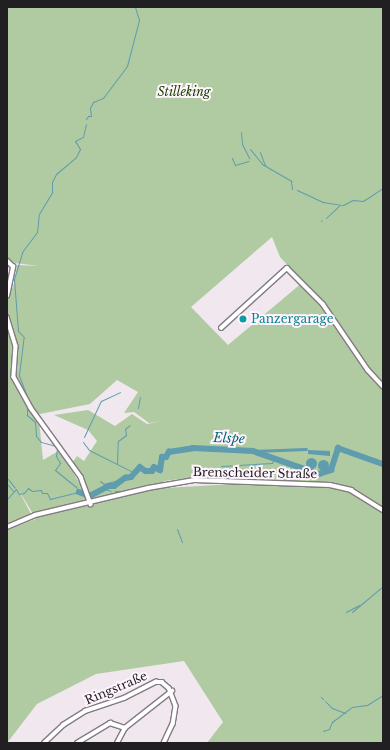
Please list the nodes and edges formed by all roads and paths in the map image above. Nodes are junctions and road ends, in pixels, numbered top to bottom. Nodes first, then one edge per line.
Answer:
1 (7, 261) edge
2 (7, 296) edge
3 (7, 317) edge
4 (221, 328) dead end
5 (383, 386) edge
6 (91, 504) junction
7 (383, 510) edge
8 (7, 527) edge
9 (172, 691) junction
10 (125, 728) junction
11 (44, 743) edge
12 (77, 743) edge
13 (117, 743) edge
14 (164, 743) edge

1 - 2 street
3 - 6 street
4 - 5 street
6 - 7 street, Brenscheider Straße
6 - 8 street, Brenscheider Straße
9 - 10 street
9 - 11 street, Ringstraße
9 - 14 street
10 - 12 street
10 - 13 street

